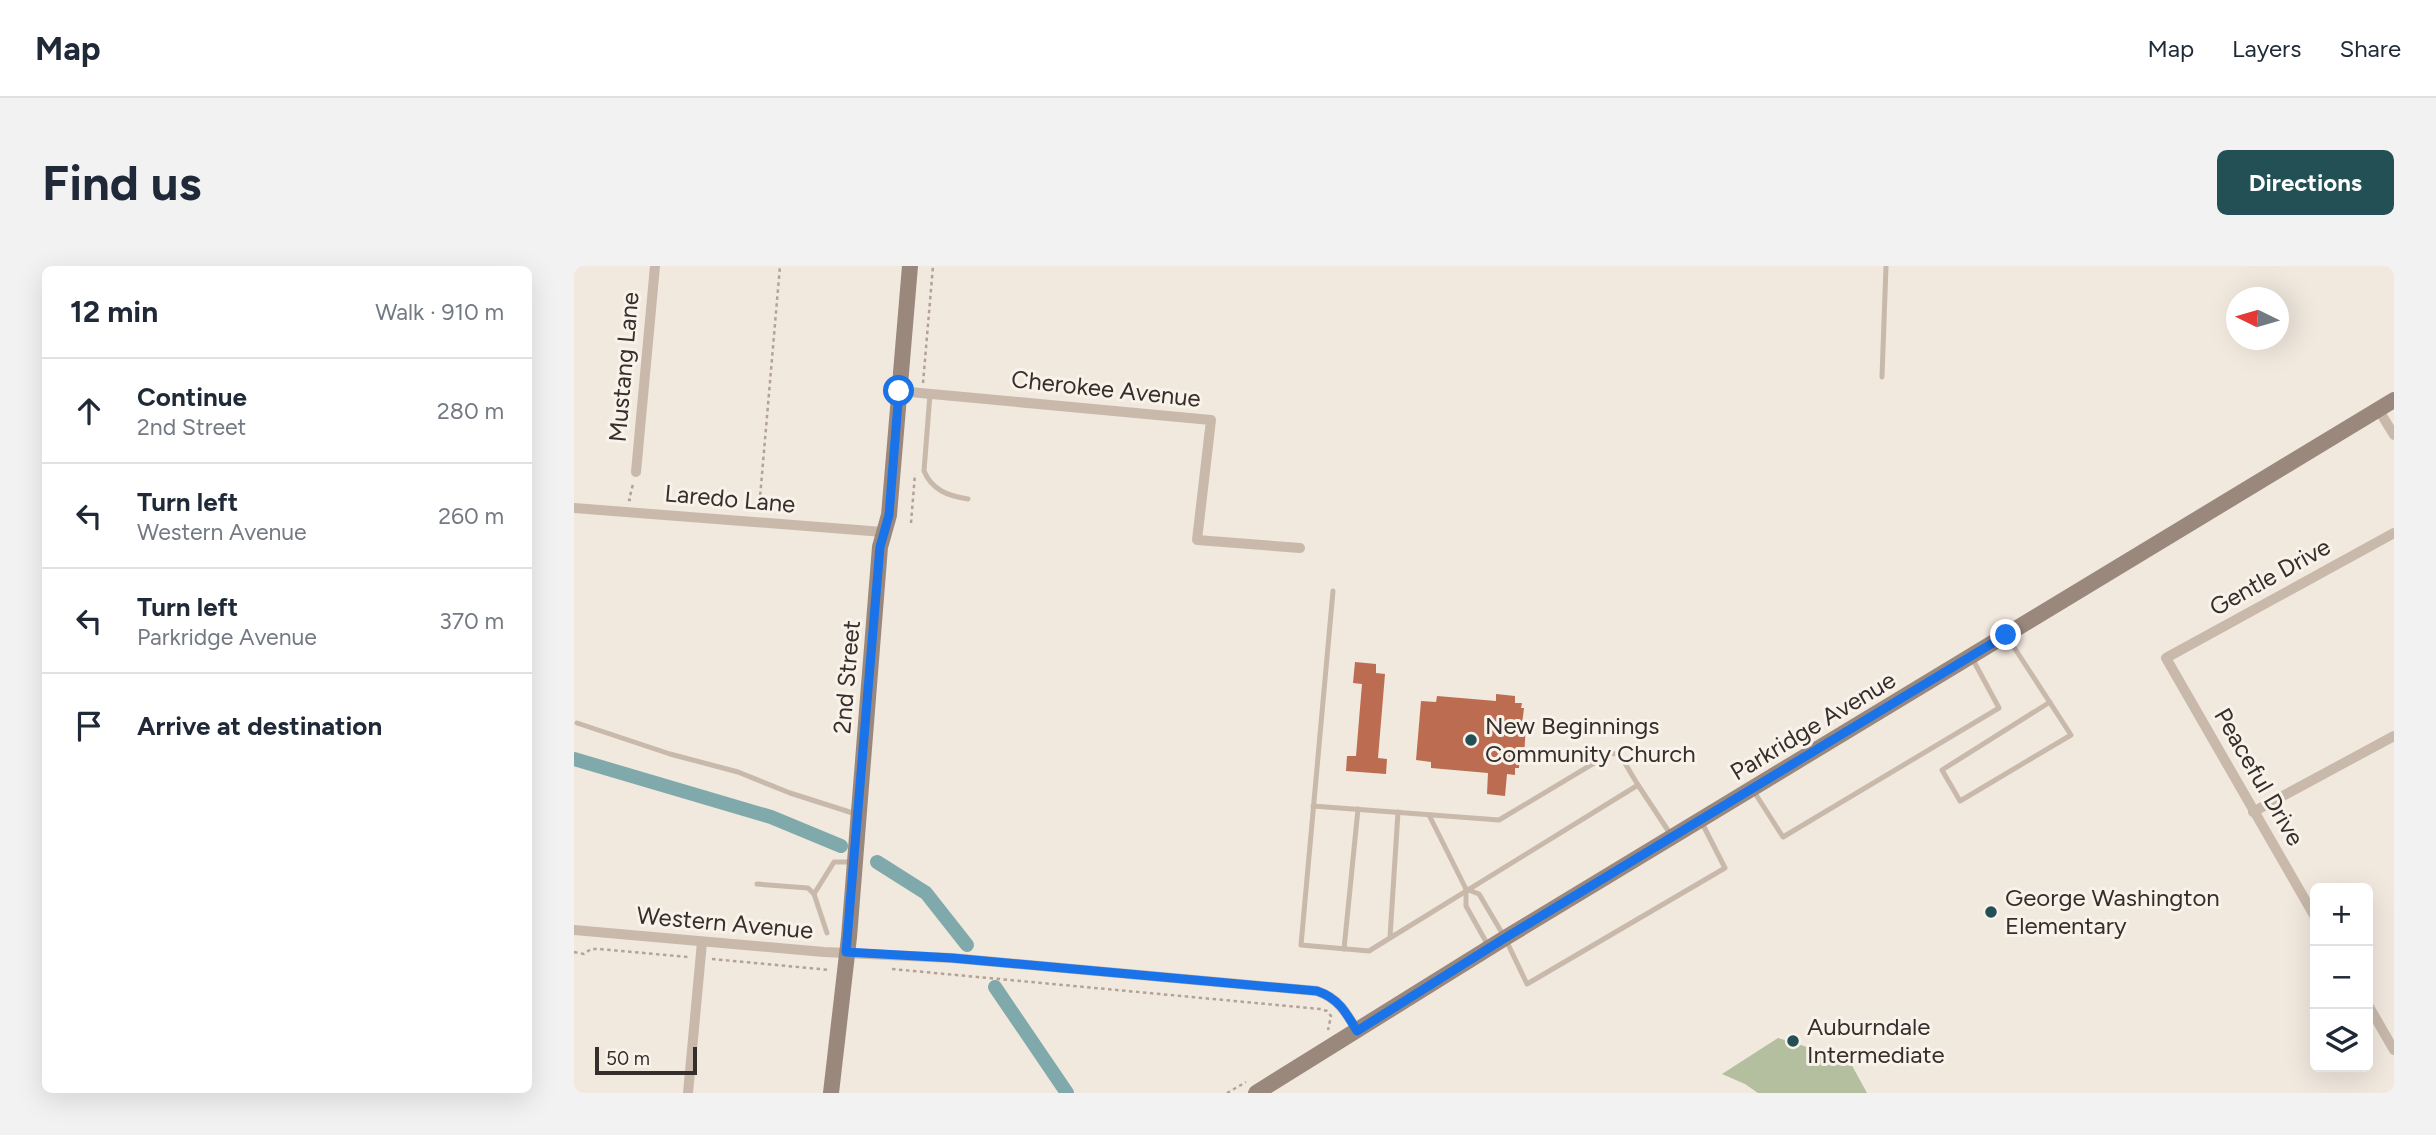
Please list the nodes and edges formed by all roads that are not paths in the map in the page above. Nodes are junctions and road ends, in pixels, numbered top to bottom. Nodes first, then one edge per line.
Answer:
1 (654, 266) edge
2 (910, 266) edge
3 (1886, 266) edge
4 (1882, 377) dead end
5 (899, 391) junction
6 (930, 394) junction
7 (2394, 400) edge
8 (2378, 409) junction
9 (2394, 435) edge
10 (636, 472) road end
11 (968, 499) dead end
12 (574, 508) edge
13 (883, 532) junction
14 (2394, 533) edge
15 (1300, 548) dead end
16 (1333, 591) dead end
17 (2006, 635) junction
18 (1971, 657) junction
19 (2166, 658) joint
20 (2050, 702) junction
21 (577, 723) dead end
22 (2394, 736) edge
23 (1638, 785) junction
24 (1753, 790) junction
25 (1313, 806) junction
26 (1358, 809) junction
27 (1398, 812) junction
28 (2253, 812) junction
29 (859, 815) junction
30 (1429, 815) junction
31 (1701, 821) junction
32 (1673, 838) junction
33 (855, 867) junction
34 (757, 884) dead end
35 (1466, 889) junction
36 (814, 894) junction
37 (2310, 908) edge
38 (574, 930) edge
39 (827, 933) dead end
40 (1390, 937) junction
41 (1505, 938) junction
42 (702, 942) junction
43 (1490, 947) junction
44 (1344, 949) junction
45 (846, 952) junction
46 (2370, 1009) edge
47 (1357, 1031) junction
48 (2394, 1050) edge
49 (1253, 1086) edge
50 (688, 1093) edge
51 (831, 1093) edge

1 - 10 street, Mustang Lane
2 - 5 street, 2nd Street
3 - 4 lane
5 - 6 street, Cherokee Avenue
5 - 13 street, 2nd Street
6 - 11 lane
6 - 15 street, Cherokee Avenue
7 - 8 street, Parkridge Avenue
8 - 9 street
8 - 17 street, Parkridge Avenue
12 - 13 street, Laredo Lane
13 - 29 street, 2nd Street
14 - 19 street, Gentle Drive
16 - 25 lane
17 - 18 street, Parkridge Avenue
17 - 20 lane
18 - 24 street, Parkridge Avenue
18 - 24 lane
19 - 28 street, Peaceful Drive
20 - 20 lane
21 - 29 lane
22 - 28 street
23 - 30 lane
23 - 32 lane
23 - 35 lane
24 - 31 street, Parkridge Avenue
25 - 26 lane
25 - 44 lane
26 - 27 lane
26 - 44 lane
27 - 30 lane
27 - 40 lane
28 - 37 street, Peaceful Drive
29 - 33 street, 2nd Street
30 - 35 lane
31 - 32 street, Parkridge Avenue
31 - 41 lane
32 - 41 street, Parkridge Avenue
33 - 36 lane
33 - 45 street, 2nd Street
34 - 36 lane
35 - 40 lane
35 - 41 lane
35 - 43 lane
36 - 39 lane
38 - 42 street, Western Avenue
40 - 44 lane
41 - 43 street, Parkridge Avenue
42 - 45 street, Western Avenue
42 - 50 street
43 - 47 street, Parkridge Avenue
45 - 47 street, Western Avenue
45 - 51 street, 2nd Street
46 - 48 street
47 - 49 street, Parkridge Avenue

